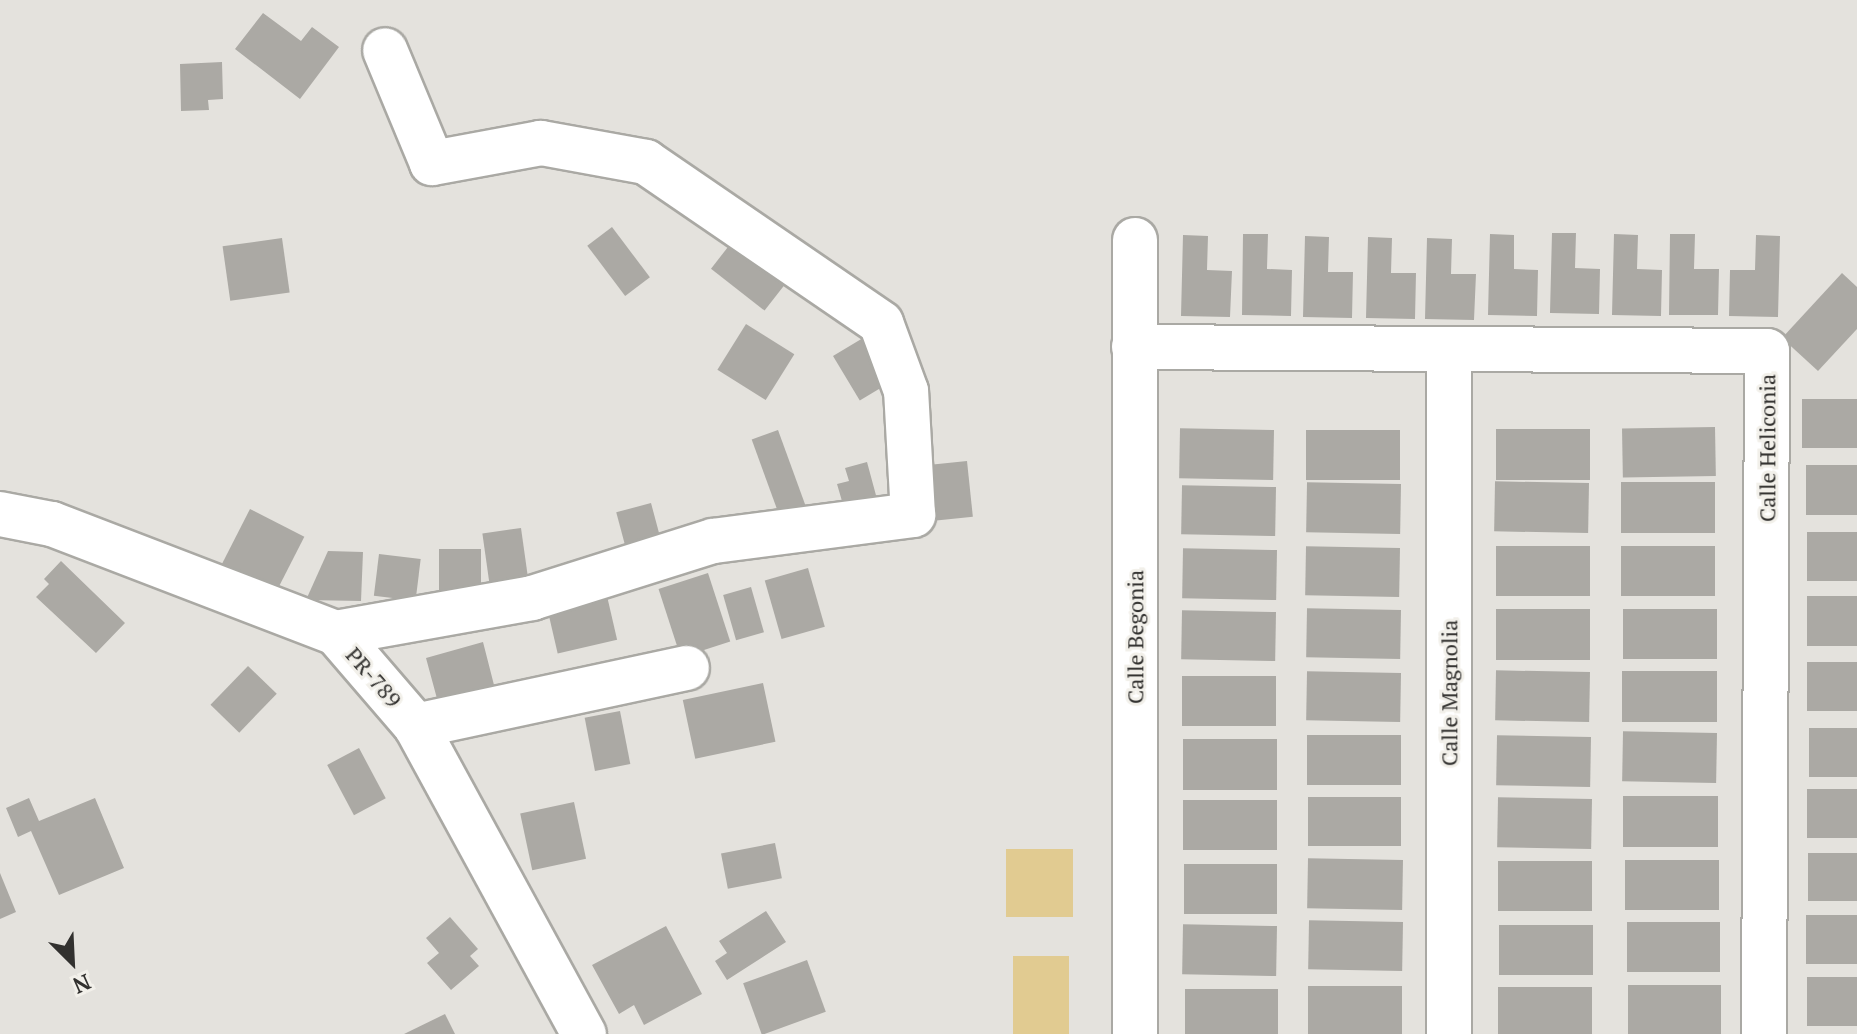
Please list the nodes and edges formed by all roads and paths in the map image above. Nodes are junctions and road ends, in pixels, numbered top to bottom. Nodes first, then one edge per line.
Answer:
1 (385, 50) dead end
2 (1135, 240) dead end
3 (1134, 347) junction
4 (1449, 351) junction
5 (0, 514) edge
6 (336, 633) junction
7 (687, 668) dead end
8 (416, 726) junction
9 (584, 1034) edge
10 (1135, 1034) edge
11 (1449, 1034) edge
12 (1764, 1034) edge

1 - 6 street
2 - 3 street, Calle Begonia
3 - 4 street, Calle Heliconia
3 - 10 street, Calle Begonia
4 - 11 street, Calle Magnolia
4 - 12 street, Calle Heliconia
5 - 6 street, PR-789 / PR-789
6 - 8 street, PR-789 / PR-789
7 - 8 street
8 - 9 street, PR-789 / PR-789

